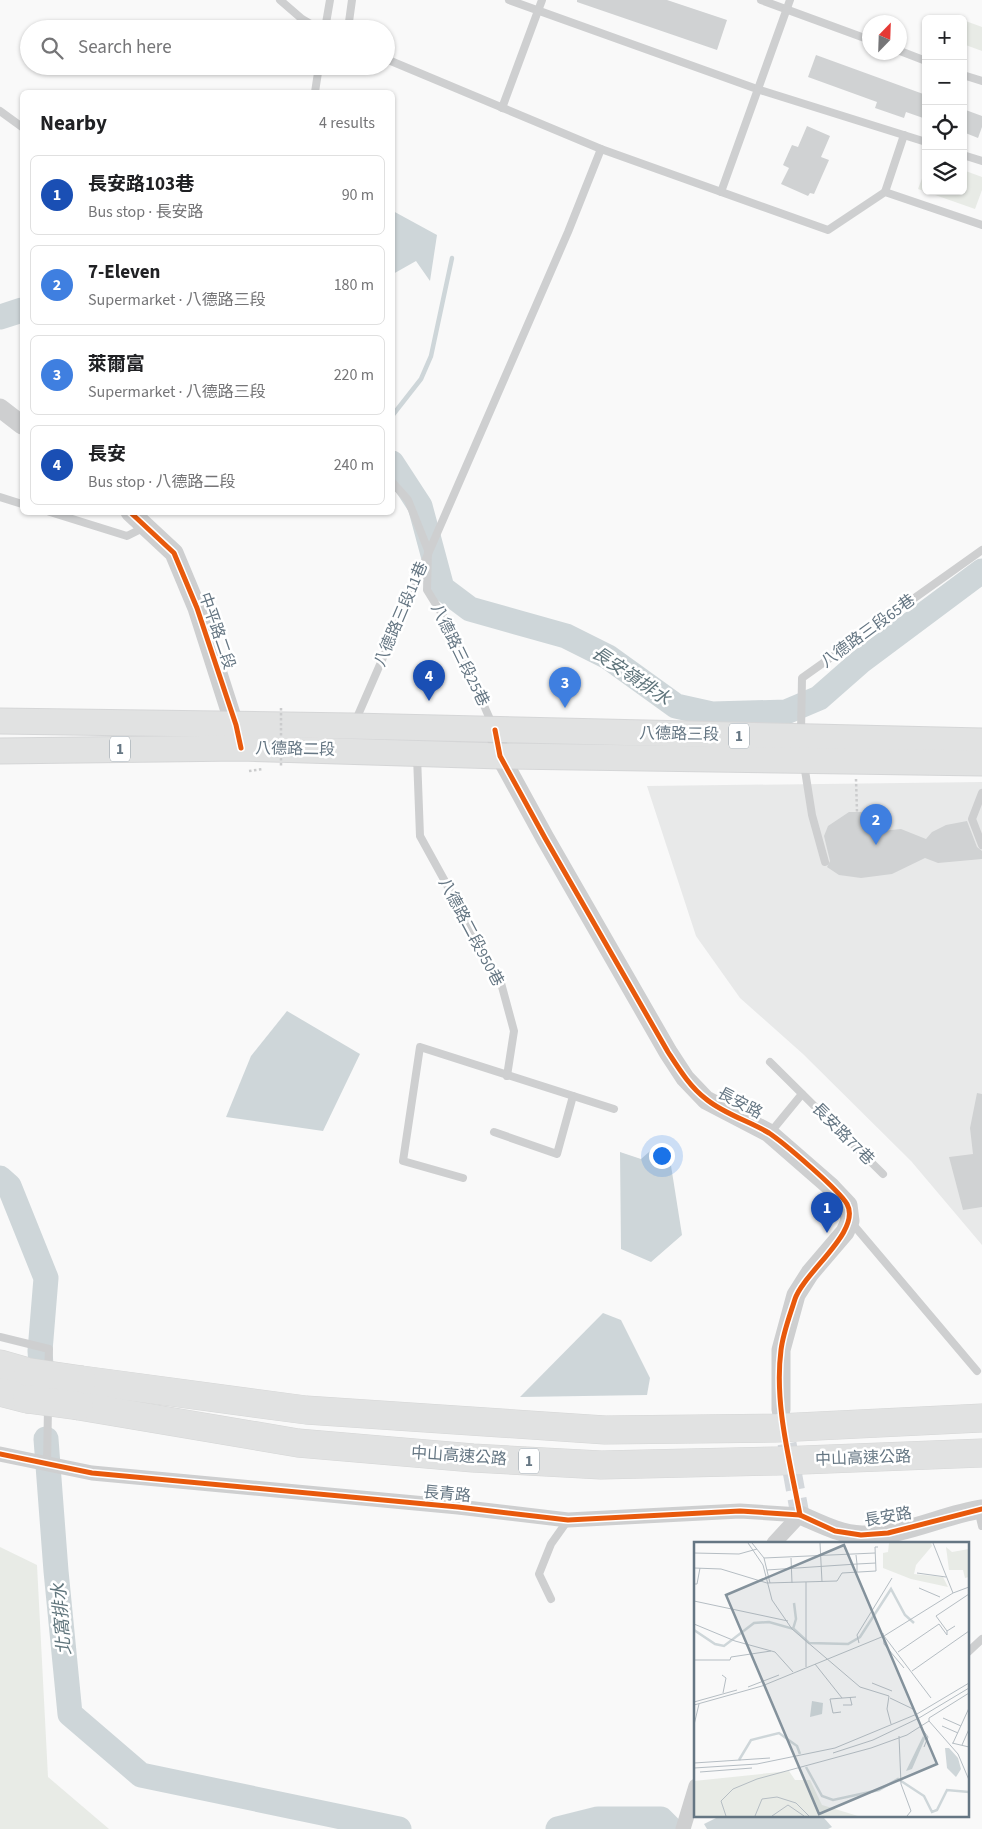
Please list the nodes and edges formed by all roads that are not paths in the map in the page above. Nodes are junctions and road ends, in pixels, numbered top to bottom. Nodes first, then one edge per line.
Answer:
1 (280, 0) edge
2 (330, 0) edge
3 (352, 0) edge
4 (509, 0) edge
5 (542, 0) edge
6 (761, 0) edge
7 (790, 0) edge
8 (786, 10) junction
9 (538, 12) junction
10 (304, 20) edge
11 (327, 20) edge
12 (349, 20) edge
13 (862, 37) edge
14 (907, 54) edge
15 (923, 60) edge
16 (395, 63) edge
17 (318, 75) edge
18 (967, 76) edge
19 (982, 82) edge
20 (756, 89) junction
21 (315, 90) edge
22 (502, 108) junction
23 (0, 111) edge
24 (20, 126) edge
25 (904, 135) junction
26 (922, 141) edge
27 (600, 149) junction
28 (967, 156) edge
29 (982, 161) edge
30 (721, 192) junction
31 (885, 192) junction
32 (982, 225) edge
33 (0, 408) edge
34 (20, 423) edge
35 (395, 485) edge
36 (0, 497) edge
37 (20, 503) edge
38 (60, 515) edge
39 (133, 515) edge
40 (145, 527) junction
41 (428, 550) junction
42 (982, 550) edge
43 (0, 721) edge
44 (495, 730) junction
45 (238, 737) junction
46 (800, 737) junction
47 (349, 738) junction
48 (982, 742) edge
49 (0, 751) edge
50 (416, 753) junction
51 (500, 756) junction
52 (804, 762) junction
53 (982, 763) edge
54 (982, 793) edge
55 (982, 845) edge
56 (824, 862) dead end
57 (770, 1062) dead end
58 (507, 1076) junction
59 (802, 1094) junction
60 (572, 1096) junction
61 (614, 1109) dead end
62 (494, 1132) dead end
63 (769, 1133) junction
64 (884, 1174) dead end
65 (463, 1178) dead end
66 (850, 1221) junction
67 (0, 1337) edge
68 (0, 1364) edge
69 (977, 1371) dead end
70 (0, 1392) edge
71 (781, 1410) tunnel mouth
72 (982, 1418) edge
73 (982, 1453) edge
74 (0, 1454) edge
75 (47, 1466) junction
76 (800, 1515) junction
77 (981, 1515) edge
78 (568, 1520) junction
79 (775, 1542) edge
80 (551, 1599) dead end
81 (982, 1638) edge
82 (970, 1650) edge
83 (694, 1792) edge
84 (683, 1829) edge

1 - 10 lane
2 - 11 lane
3 - 12 lane
4 - 9 lane
5 - 9 lane
6 - 8 lane
7 - 8 lane
8 - 13 lane
8 - 20 lane
9 - 20 lane
9 - 22 lane
14 - 15 lane
16 - 22 lane
17 - 21 lane
18 - 19 lane
20 - 25 lane
20 - 30 lane
22 - 27 lane
23 - 24 lane
25 - 26 lane
25 - 31 lane
27 - 30 lane
27 - 41 lane
28 - 29 lane
30 - 31 lane
31 - 32 lane
33 - 34 street
35 - 41 lane, 八德路三段11巷
36 - 37 lane
38 - 40 lane
39 - 40 street, 中平路二段
40 - 45 street, 中平路二段
41 - 44 lane, 八德路三段25巷
41 - 47 lane, 八德路三段11巷
42 - 46 lane, 八德路三段65巷
43 - 45 main road, 八德路二段 / 1
44 - 46 main road, 八德路三段 / 1
44 - 47 main road, 八德路二段 / 1
44 - 51 street, 長安路
45 - 47 main road, 八德路二段 / 1
45 - 49 main road, 八德路二段 / 1
46 - 48 main road, 八德路三段 / 1
47 - 50 main road, 八德路二段 / 1
50 - 51 main road, 八德路二段 / 1
50 - 58 lane, 八德路二段950巷
51 - 52 main road, 八德路三段 / 1
51 - 63 street, 長安路
52 - 53 main road, 八德路三段 / 1
52 - 56 lane
54 - 55 lane
57 - 59 lane, 長安路77巷
58 - 60 lane
58 - 65 lane
59 - 63 lane, 長安路77巷
59 - 64 lane, 長安路77巷
60 - 61 lane
60 - 62 lane
63 - 66 street, 長安路
66 - 69 lane
66 - 71 street
67 - 75 lane
68 - 72 highway, 中山高速公路 / 1, bridge
70 - 73 highway, 中山高速公路 / 1, bridge
74 - 75 street
75 - 78 street, 長青路
76 - 77 street, 長安路
76 - 78 street, 長青路
76 - 79 street
78 - 80 lane
81 - 82 lane
83 - 84 street

